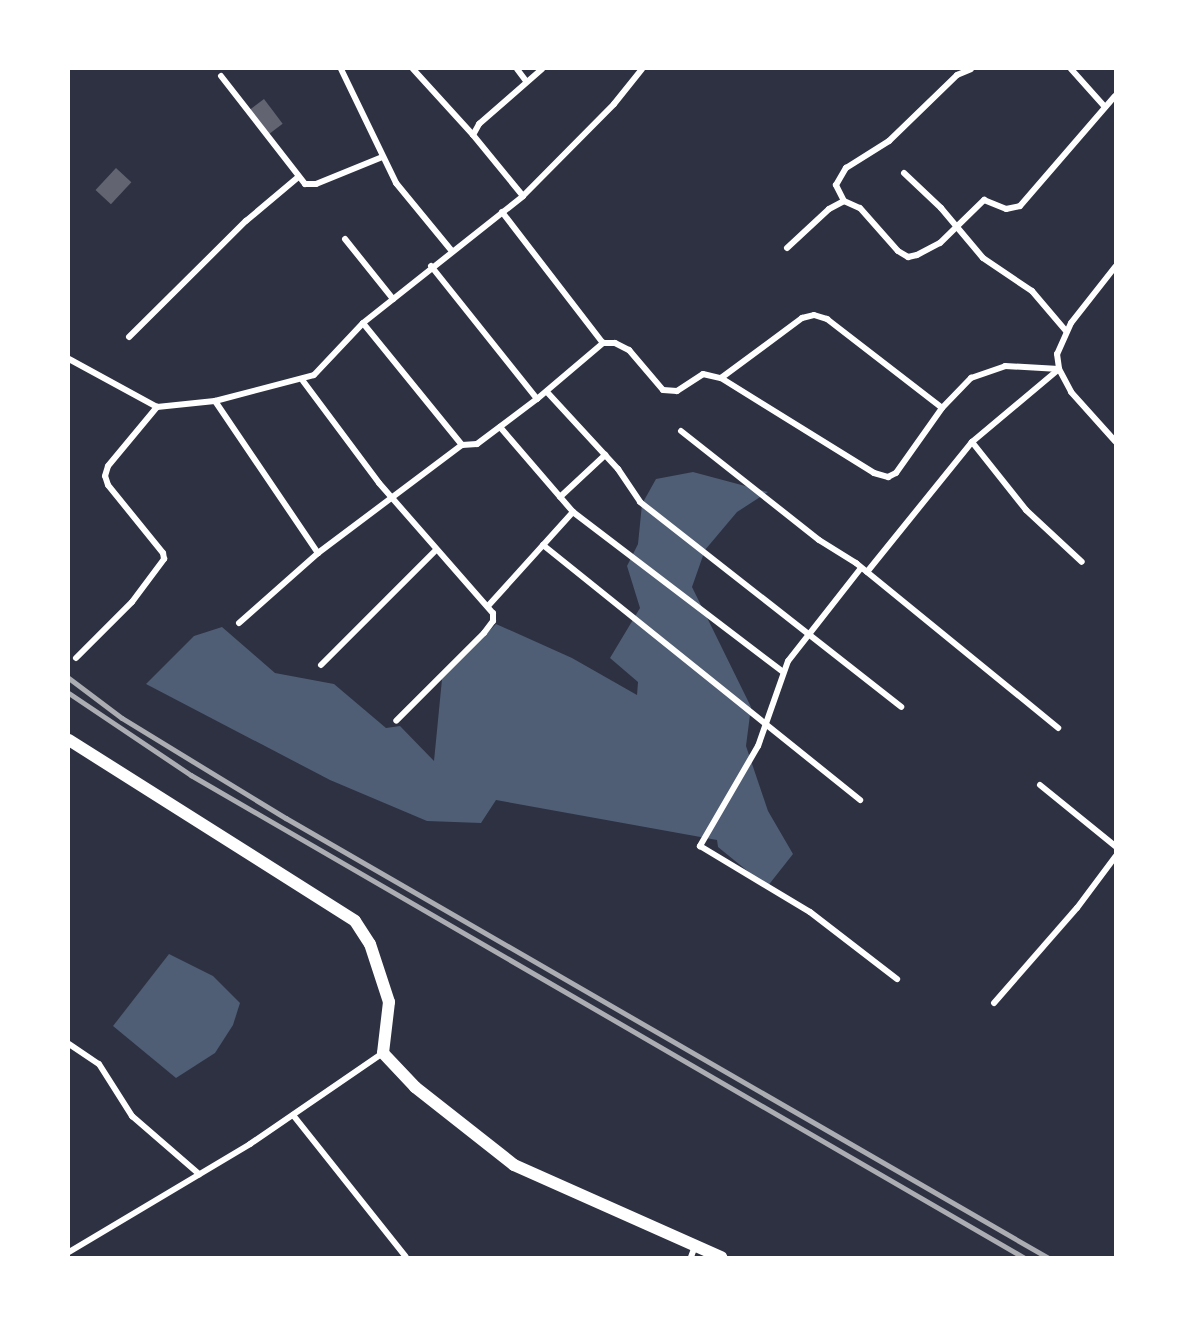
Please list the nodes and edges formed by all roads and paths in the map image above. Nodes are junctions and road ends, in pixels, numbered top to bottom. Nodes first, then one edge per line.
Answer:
1 (341, 69) edge
2 (413, 69) edge
3 (517, 69) edge
4 (542, 69) edge
5 (642, 69) edge
6 (971, 69) edge
7 (1071, 69) edge
8 (220, 76) dead end
9 (526, 81) junction
10 (1115, 96) edge
11 (1105, 107) junction
12 (473, 135) junction
13 (382, 157) junction
14 (904, 173) dead end
15 (297, 178) junction
16 (523, 196) junction
17 (844, 201) junction
18 (502, 212) junction
19 (957, 227) junction
20 (345, 239) dead end
21 (787, 248) dead end
22 (450, 250) junction
23 (431, 266) junction
24 (1115, 267) edge
25 (393, 299) junction
26 (363, 323) junction
27 (1066, 330) junction
28 (129, 337) dead end
29 (603, 343) junction
30 (69, 359) edge
31 (1059, 369) junction
32 (721, 378) junction
33 (303, 381) junction
34 (547, 392) junction
35 (537, 399) junction
36 (215, 400) junction
37 (157, 407) junction
38 (942, 408) junction
39 (500, 427) junction
40 (681, 431) dead end
41 (1115, 441) edge
42 (972, 442) junction
43 (462, 445) junction
44 (604, 455) junction
45 (560, 497) junction
46 (393, 500) junction
47 (573, 512) junction
48 (543, 545) junction
49 (435, 551) junction
50 (318, 553) junction
51 (1082, 562) dead end
52 (864, 570) junction
53 (488, 606) junction
54 (239, 623) dead end
55 (809, 632) junction
56 (76, 658) dead end
57 (321, 665) dead end
58 (783, 672) junction
59 (901, 707) dead end
60 (396, 721) dead end
61 (764, 724) junction
62 (1058, 728) dead end
63 (69, 740) edge
64 (1040, 785) dead end
65 (860, 800) dead end
66 (1115, 846) edge
67 (1115, 857) edge
68 (897, 979) dead end
69 (994, 1003) dead end
70 (69, 1044) edge
71 (383, 1053) junction
72 (293, 1115) junction
73 (199, 1174) junction
74 (693, 1251) edge
75 (69, 1252) edge
76 (406, 1257) edge
77 (721, 1257) edge

1 - 13 street
2 - 12 street
3 - 9 street
4 - 9 street
5 - 16 street
6 - 17 street
7 - 11 street
8 - 15 street
9 - 12 street
10 - 11 street
11 - 19 street
12 - 16 street
13 - 15 street
13 - 22 street
14 - 19 street
15 - 28 street
16 - 18 street
17 - 19 street
17 - 21 street
18 - 22 street
18 - 29 street
19 - 27 street
20 - 25 street
22 - 23 street
23 - 25 street
23 - 35 street
24 - 27 street
25 - 26 street
26 - 33 street
26 - 43 street
27 - 31 street
29 - 32 street
29 - 34 street
30 - 37 street
31 - 38 street
31 - 41 street
31 - 42 street
32 - 38 street
32 - 38 street
33 - 36 street
33 - 46 street
34 - 35 street
34 - 44 street
35 - 39 street
36 - 37 street
36 - 50 street
37 - 56 street
39 - 43 street
39 - 45 street
40 - 52 street
42 - 51 street
42 - 52 street
43 - 46 street
44 - 45 street
44 - 55 street
45 - 47 street
46 - 49 street
46 - 50 street
47 - 48 street
47 - 58 street
48 - 53 street
48 - 61 street
49 - 53 street
49 - 57 street
50 - 54 street
52 - 55 street
52 - 62 street
53 - 60 street
55 - 58 street
55 - 59 street
58 - 61 street
61 - 65 street
61 - 68 street
63 - 71 main road
64 - 66 street
67 - 69 street
70 - 73 street
71 - 72 street
71 - 74 main road
72 - 73 street
72 - 76 street
73 - 75 street
74 - 77 main road

